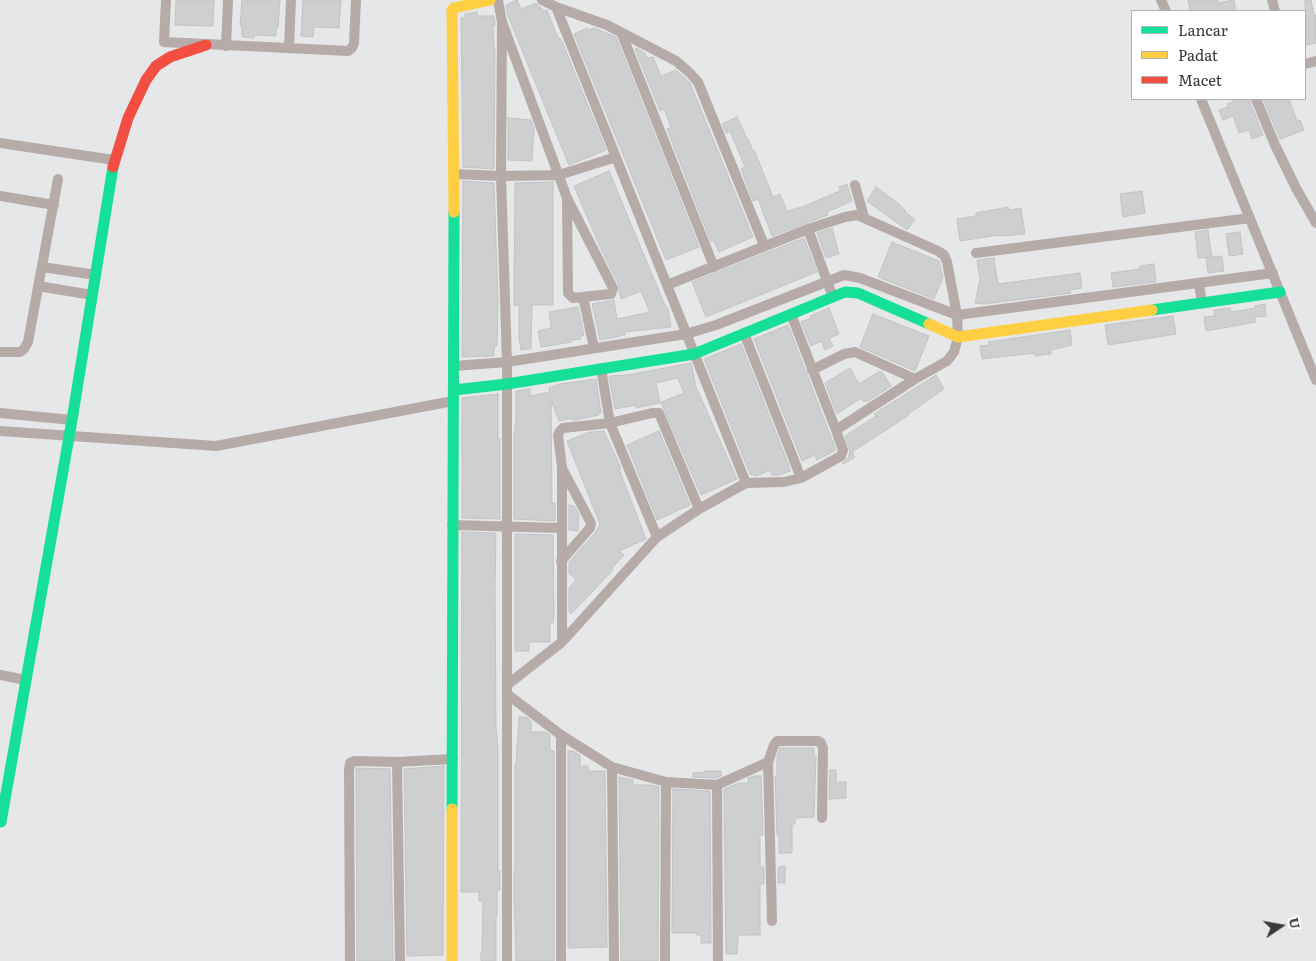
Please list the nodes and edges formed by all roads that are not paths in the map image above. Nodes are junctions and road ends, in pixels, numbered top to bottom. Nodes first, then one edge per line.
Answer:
1 (166, 0) edge
2 (228, 0) edge
3 (292, 0) edge
4 (356, 0) edge
5 (490, 0) edge
6 (498, 0) edge
7 (542, 0) edge
8 (556, 7) junction
9 (502, 22) junction
10 (621, 32) junction
11 (206, 44) junction
12 (226, 46) junction
13 (289, 47) junction
14 (1201, 100) edge
15 (1256, 100) edge
16 (0, 143) edge
17 (616, 157) junction
18 (114, 160) junction
19 (454, 174) junction
20 (559, 175) junction
21 (501, 176) junction
22 (58, 179) dead end
23 (855, 185) dead end
24 (0, 196) edge
25 (568, 198) junction
26 (54, 206) junction
27 (864, 217) junction
28 (1250, 218) junction
29 (1316, 223) edge
30 (808, 229) junction
31 (764, 245) junction
32 (976, 253) dead end
33 (714, 266) junction
34 (42, 267) junction
35 (1273, 273) junction
36 (96, 275) junction
37 (826, 281) junction
38 (667, 284) junction
39 (1199, 284) junction
40 (38, 286) junction
41 (1280, 292) junction
42 (92, 295) junction
43 (833, 296) junction
44 (583, 297) junction
45 (1202, 303) junction
46 (791, 314) junction
47 (960, 315) junction
48 (744, 333) junction
49 (686, 334) junction
50 (963, 336) junction
51 (594, 348) junction
52 (0, 352) edge
53 (694, 354) junction
54 (507, 362) junction
55 (454, 366) junction
56 (600, 368) junction
57 (812, 370) junction
58 (915, 379) junction
59 (1316, 380) edge
60 (507, 384) junction
61 (453, 395) junction
62 (0, 413) edge
63 (72, 420) junction
64 (610, 423) junction
65 (836, 430) junction
66 (0, 431) edge
67 (69, 437) junction
68 (562, 467) junction
69 (801, 478) junction
70 (746, 483) junction
71 (699, 509) junction
72 (452, 525) junction
73 (506, 526) junction
74 (561, 528) junction
75 (657, 537) junction
76 (561, 561) junction
77 (562, 642) junction
78 (0, 675) edge
79 (26, 680) junction
80 (507, 689) junction
81 (561, 734) junction
82 (452, 759) junction
83 (397, 762) junction
84 (768, 762) junction
85 (612, 767) junction
86 (666, 782) junction
87 (717, 785) junction
88 (822, 818) dead end
89 (1, 822) dead end
90 (772, 921) dead end
91 (350, 961) edge
92 (400, 961) edge
93 (452, 961) edge
94 (507, 961) edge
95 (561, 961) edge
96 (614, 961) edge
97 (665, 961) edge
98 (718, 961) edge

1 - 11 street
2 - 12 street
3 - 13 street
4 - 13 street
5 - 19 street
6 - 9 street
7 - 8 street
8 - 10 street
8 - 17 street
9 - 20 street
9 - 21 street
10 - 31 street
10 - 33 street
11 - 12 street
11 - 18 street
12 - 13 street
14 - 28 street
15 - 29 street
16 - 18 street
17 - 20 street
17 - 38 street
18 - 36 street
19 - 21 street
19 - 55 street
20 - 21 street
20 - 25 street
21 - 54 street
22 - 26 street
23 - 27 street
24 - 26 street
25 - 44 street
25 - 44 street
26 - 34 street
27 - 30 street
27 - 47 street
28 - 32 street
28 - 35 street
30 - 31 street
30 - 37 street
31 - 33 street
33 - 38 street
34 - 36 street
34 - 40 street
35 - 39 street
35 - 41 street
36 - 42 street
37 - 43 street
37 - 47 street
37 - 49 street
38 - 49 street
39 - 45 street
39 - 47 street
40 - 42 street
40 - 52 street
41 - 45 street
41 - 59 street
42 - 63 street
43 - 46 street
43 - 50 street
44 - 51 street
45 - 50 street
46 - 48 street
46 - 57 street
47 - 50 street
48 - 53 street
48 - 69 street
49 - 51 street
49 - 53 street
50 - 58 street
51 - 54 street
53 - 56 street
53 - 70 street
54 - 55 street
54 - 60 street
55 - 61 street
56 - 60 street
56 - 64 street
57 - 58 street
57 - 65 street
58 - 65 street
60 - 61 street
60 - 73 street
61 - 67 street
61 - 72 street
62 - 63 street
63 - 67 street
64 - 68 street
64 - 71 street
64 - 75 street
65 - 69 street
66 - 67 street
67 - 79 street
68 - 74 street
68 - 76 street
69 - 70 street
70 - 71 street
71 - 75 street
72 - 73 street
72 - 82 street
73 - 74 street
73 - 80 street
74 - 76 street
75 - 77 street
76 - 77 street
77 - 80 street
78 - 79 street
79 - 89 street
80 - 81 street
80 - 94 street
81 - 85 street
81 - 95 street
82 - 83 street
82 - 93 street
83 - 91 street
83 - 92 street
84 - 87 street
84 - 88 street
84 - 90 street
85 - 86 street
85 - 96 street
86 - 87 street
86 - 97 street
87 - 98 street

